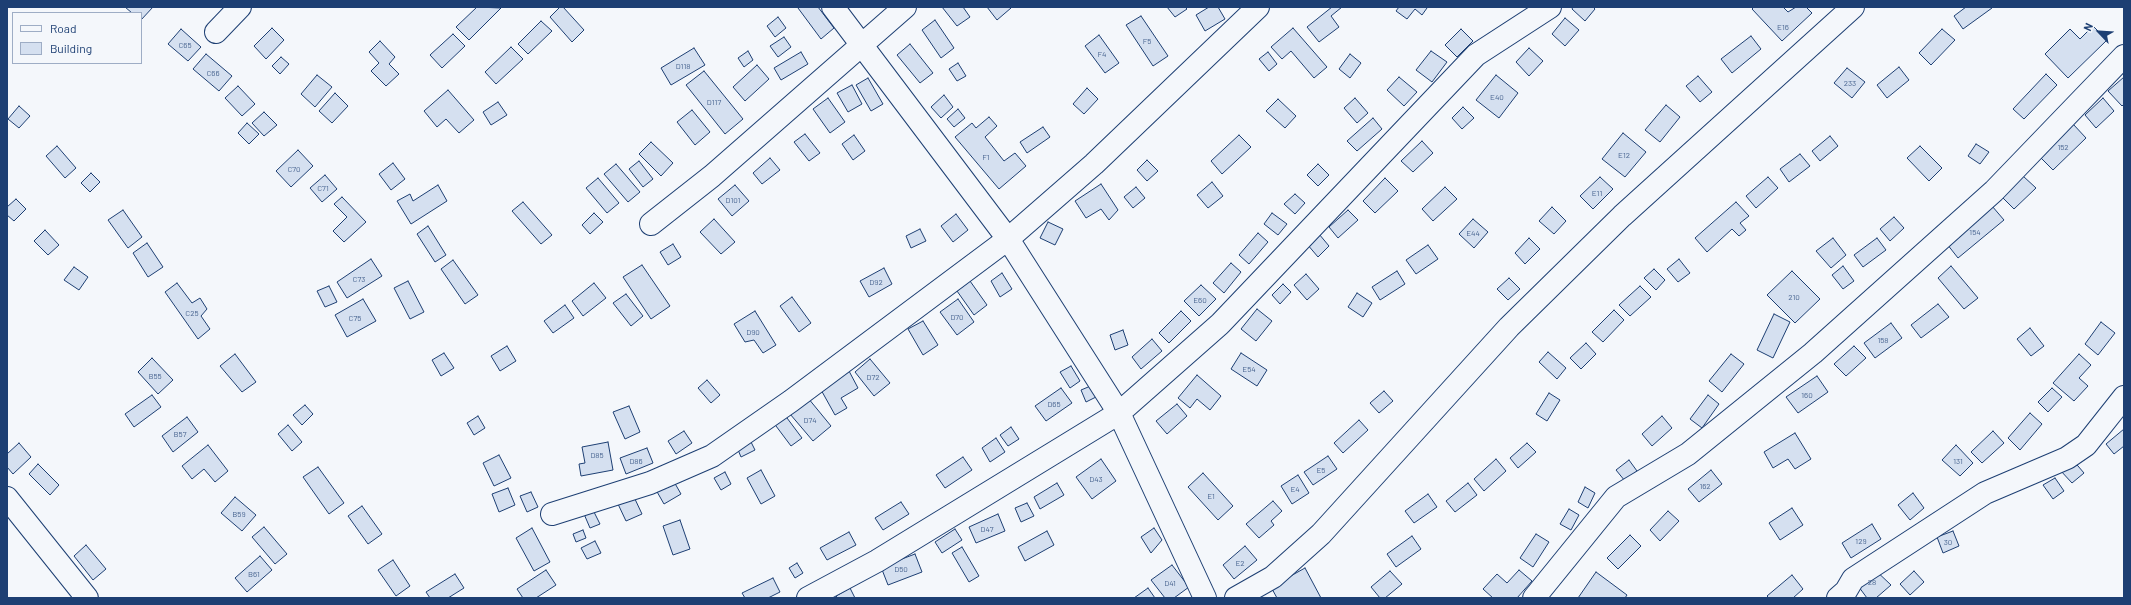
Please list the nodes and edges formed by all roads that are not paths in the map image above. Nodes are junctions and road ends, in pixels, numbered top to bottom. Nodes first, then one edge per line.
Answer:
1 (240, 7) edge
2 (833, 7) edge
3 (905, 7) edge
4 (1258, 7) edge
5 (1550, 7) edge
6 (1853, 7) edge
7 (216, 32) dead end
8 (862, 46) junction
9 (2124, 56) edge
10 (651, 224) dead end
11 (1008, 239) junction
12 (2124, 397) edge
13 (1119, 413) junction
14 (7, 498) edge
15 (552, 514) dead end
16 (87, 598) edge
17 (808, 598) edge
18 (1205, 598) edge
19 (1236, 598) edge
20 (1534, 598) edge
21 (1838, 598) edge

1 - 7 street
2 - 8 street
3 - 8 street
4 - 11 street
5 - 13 street
6 - 19 street
8 - 10 street
8 - 11 street
9 - 20 street
11 - 13 street
11 - 15 street
12 - 21 street
13 - 17 street
13 - 18 street
14 - 16 street

